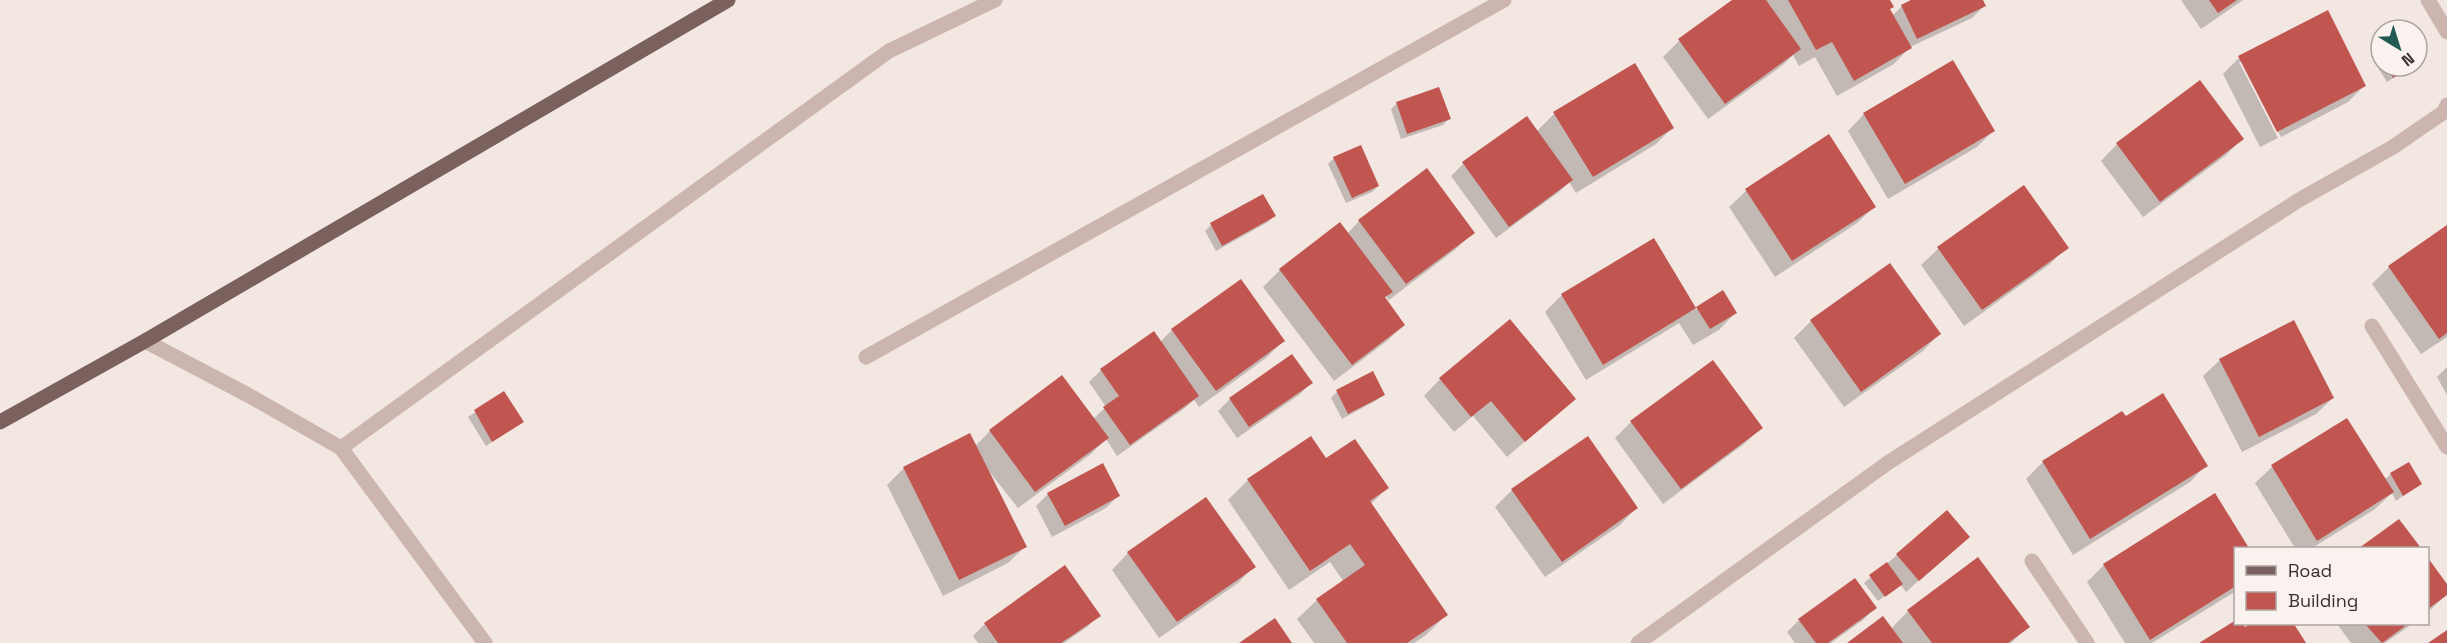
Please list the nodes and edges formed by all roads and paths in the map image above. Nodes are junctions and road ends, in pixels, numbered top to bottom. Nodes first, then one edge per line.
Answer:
1 (728, 0) edge
2 (995, 0) edge
3 (1504, 0) edge
4 (2428, 0) edge
5 (2447, 32) edge
6 (2447, 105) edge
7 (2372, 326) dead end
8 (145, 341) junction
9 (866, 357) dead end
10 (0, 422) edge
11 (2447, 447) edge
12 (341, 448) junction
13 (2032, 561) dead end
14 (485, 643) edge
15 (1638, 643) edge
16 (2087, 643) edge

1 - 8 main road
2 - 12 street
3 - 9 street
4 - 5 street
6 - 15 street
7 - 11 street
8 - 10 main road
8 - 12 street
12 - 14 street
13 - 16 street

